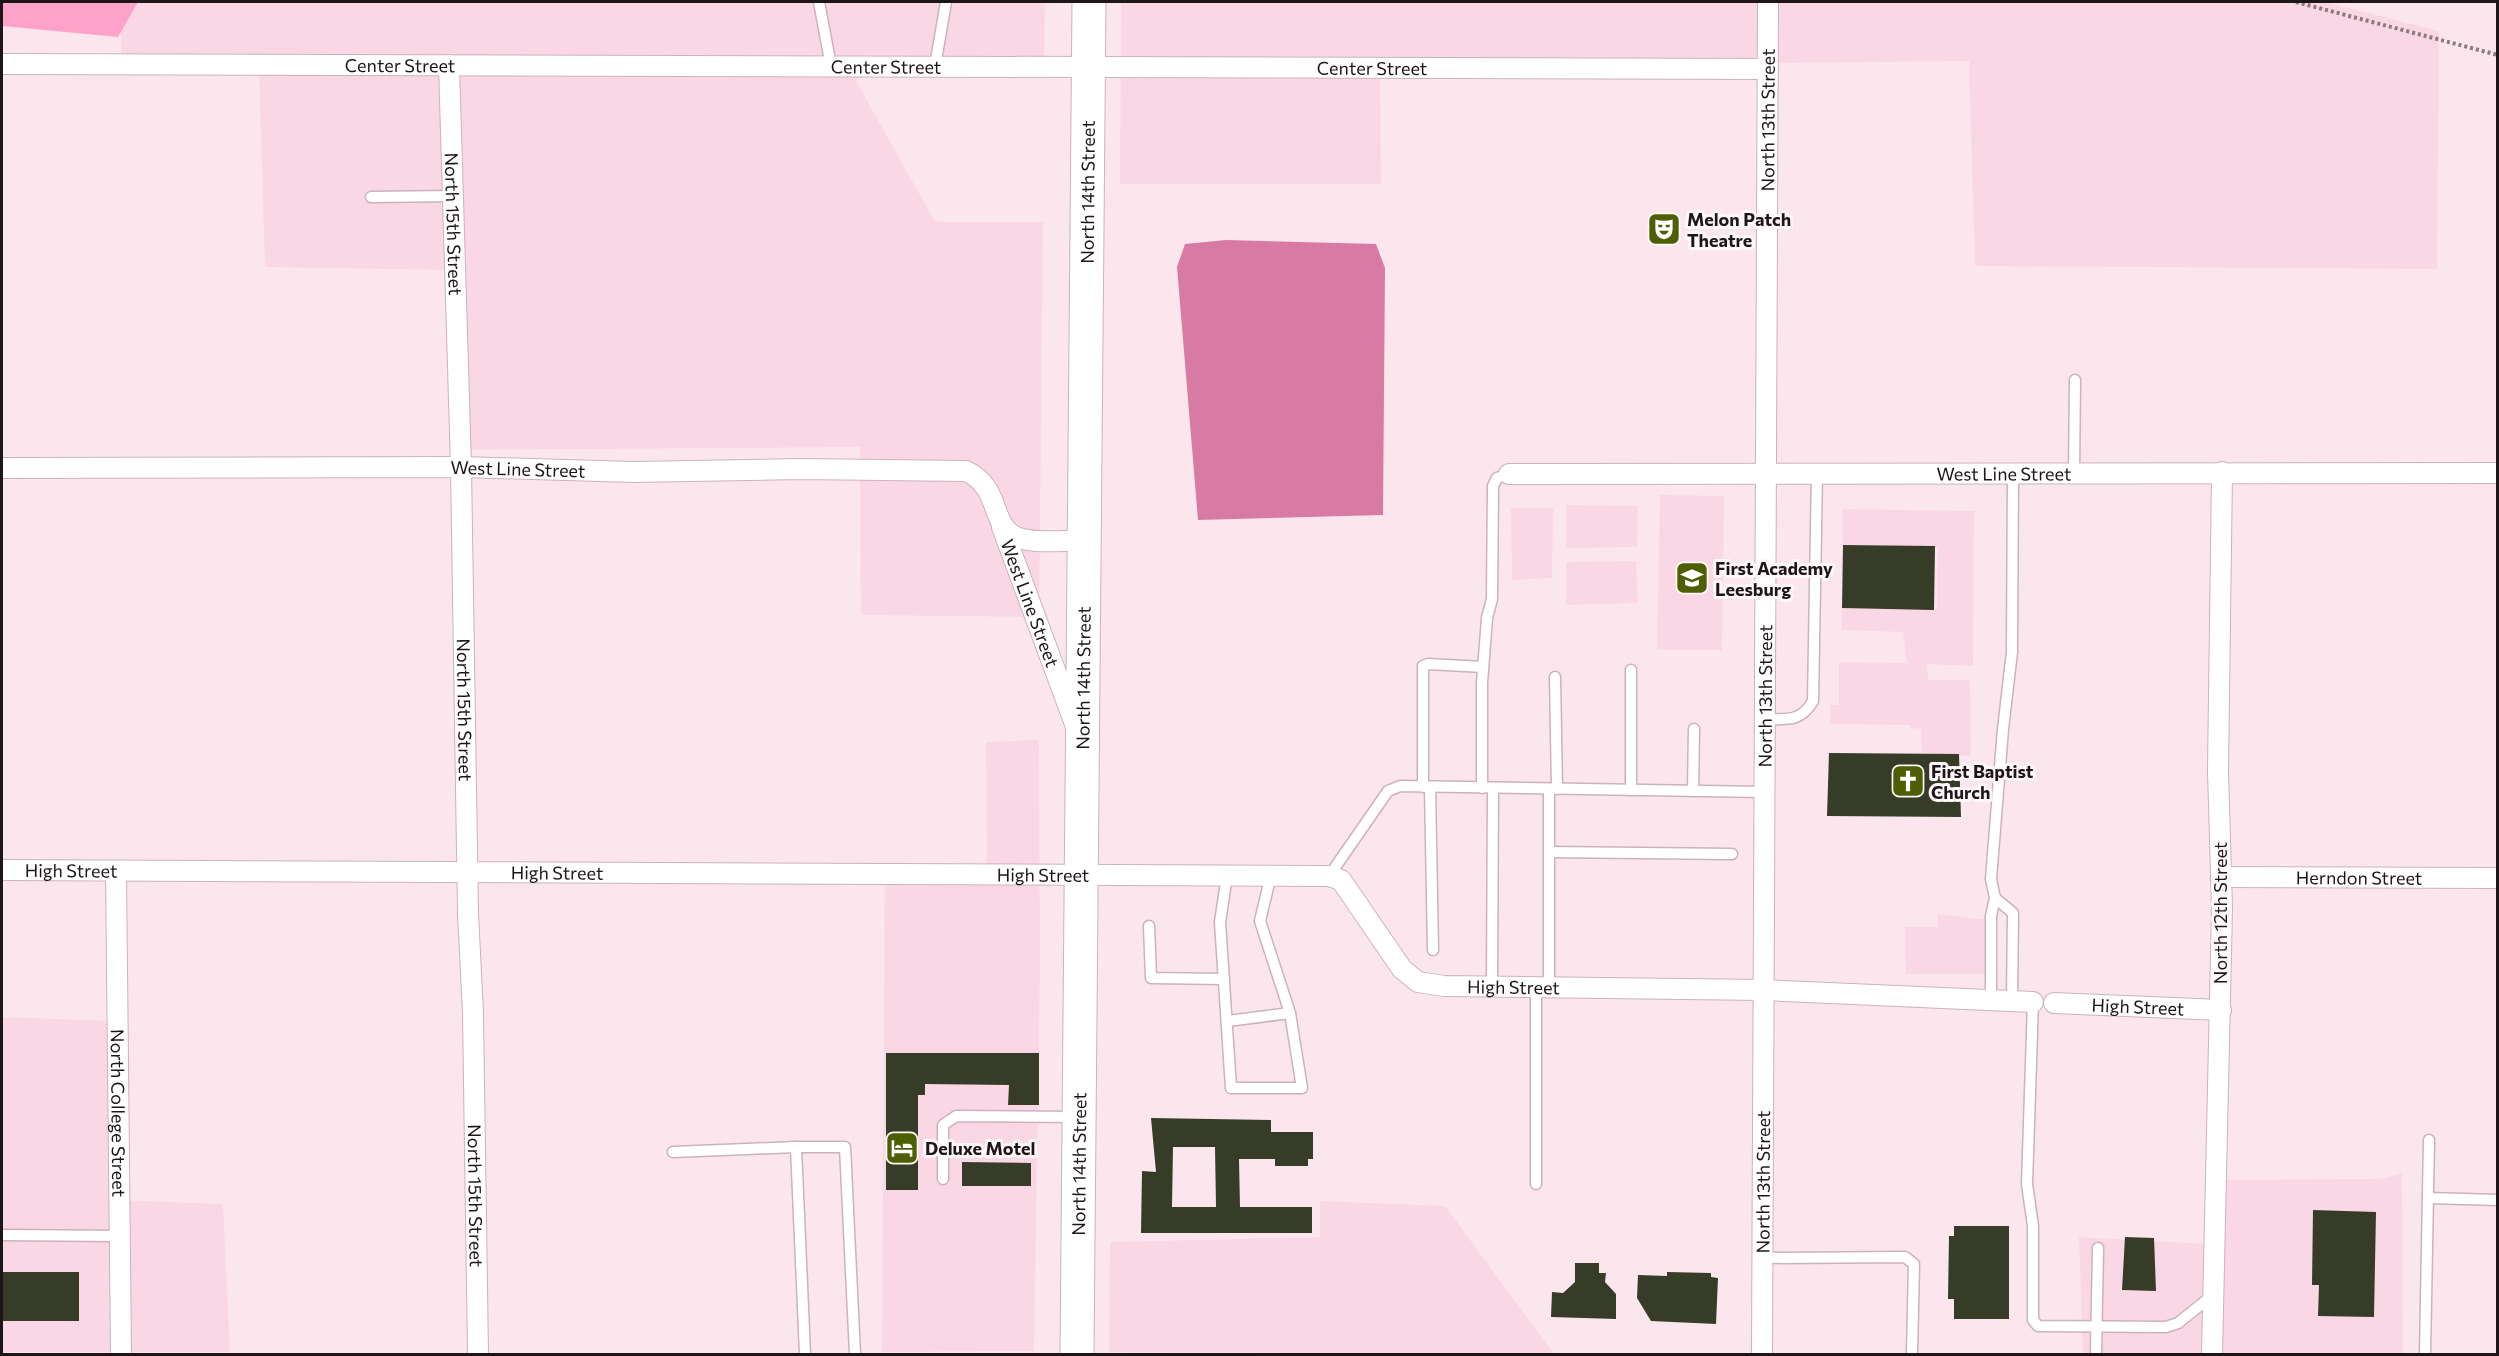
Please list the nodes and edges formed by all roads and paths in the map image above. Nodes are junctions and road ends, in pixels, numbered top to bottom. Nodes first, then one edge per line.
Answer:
1 (819, 2) edge
2 (946, 2) edge
3 (1089, 2) edge
4 (1768, 2) edge
5 (2296, 2) edge
6 (2498, 55) edge
7 (2, 64) edge
8 (449, 65) junction
9 (831, 66) junction
10 (935, 66) junction
11 (1089, 67) junction
12 (1768, 69) junction
13 (454, 196) junction
14 (371, 197) dead end
15 (2075, 380) dead end
16 (461, 467) junction
17 (2, 468) edge
18 (2013, 472) junction
19 (2074, 472) junction
20 (2222, 472) junction
21 (2498, 472) edge
22 (1818, 473) junction
23 (1509, 474) joint
24 (1764, 474) junction
25 (1002, 527) junction
26 (1086, 541) junction
27 (1483, 667) junction
28 (1631, 670) dead end
29 (1555, 677) dead end
30 (1763, 719) junction
31 (1694, 729) dead end
32 (1083, 748) junction
33 (1426, 787) junction
34 (1488, 788) junction
35 (1553, 789) junction
36 (1631, 790) junction
37 (1693, 791) junction
38 (1763, 792) junction
39 (1549, 852) junction
40 (1732, 854) dead end
41 (2, 870) edge
42 (116, 871) junction
43 (468, 872) junction
44 (1083, 875) junction
45 (1271, 875) junction
46 (1227, 876) junction
47 (1329, 876) junction
48 (2221, 877) junction
49 (2498, 878) edge
50 (1995, 898) junction
51 (1149, 926) dead end
52 (1433, 950) dead end
53 (1224, 979) junction
54 (1492, 987) junction
55 (1542, 987) junction
56 (1762, 990) junction
57 (1990, 1000) junction
58 (2012, 1001) junction
59 (2033, 1002) joint
60 (2054, 1003) dead end
61 (2221, 1010) junction
62 (1290, 1013) junction
63 (1228, 1022) junction
64 (1080, 1117) junction
65 (2429, 1140) dead end
66 (796, 1147) junction
67 (673, 1152) dead end
68 (943, 1179) dead end
69 (1536, 1184) dead end
70 (2428, 1198) junction
71 (2498, 1200) edge
72 (2, 1234) edge
73 (120, 1236) junction
74 (2098, 1248) dead end
75 (1762, 1258) junction
76 (2214, 1294) junction
77 (2096, 1326) junction
78 (121, 1354) edge
79 (478, 1354) edge
80 (806, 1354) edge
81 (855, 1354) edge
82 (1077, 1354) edge
83 (1762, 1354) edge
84 (1912, 1354) edge
85 (2096, 1354) edge
86 (2212, 1354) edge
87 (2425, 1354) edge

1 - 9 lane
2 - 10 lane
3 - 11 highway, North 14th Street
4 - 12 street, North 13th Street
5 - 6 path
7 - 8 street, Center Street
8 - 9 street, Center Street
8 - 13 street, North 15th Street
9 - 10 street, Center Street
10 - 11 street, Center Street
11 - 12 street, Center Street
11 - 26 highway, North 14th Street
12 - 24 street, North 13th Street
13 - 14 lane
13 - 16 street, North 15th Street
15 - 19 lane
16 - 17 street, West Line Street
16 - 25 street, West Line Street
16 - 43 street, North 15th Street
18 - 19 street, West Line Street
18 - 22 street, West Line Street
18 - 50 lane
19 - 20 street, West Line Street
20 - 21 street, West Line Street
20 - 48 street, North 12th Street
22 - 24 street, West Line Street
22 - 30 lane
23 - 24 street, West Line Street
23 - 27 lane
24 - 30 street, North 13th Street
25 - 26 street, West Line Street
25 - 32 street, West Line Street
26 - 32 highway, North 14th Street
27 - 33 lane
27 - 34 lane
28 - 36 lane
29 - 35 lane
30 - 38 street, North 13th Street
31 - 37 lane
32 - 44 highway, North 14th Street
33 - 34 lane
33 - 47 lane
33 - 52 lane
34 - 35 lane
34 - 54 lane
35 - 36 lane
35 - 39 lane
36 - 37 lane
37 - 38 lane
38 - 56 street, North 13th Street
39 - 40 lane
39 - 55 lane
41 - 42 street, High Street
42 - 43 street, High Street
42 - 73 street, North College Street
43 - 44 street, High Street
43 - 79 street, North 15th Street
44 - 46 street, High Street
44 - 64 highway, North 14th Street
45 - 46 street, High Street
45 - 47 street, High Street
45 - 62 lane
46 - 53 lane
47 - 54 street, High Street
48 - 49 street, Herndon Street
48 - 61 street, North 12th Street
50 - 57 lane
50 - 58 lane
51 - 53 lane
53 - 63 lane
54 - 55 street, High Street
55 - 56 street, High Street
55 - 69 lane
56 - 57 street, High Street
56 - 75 street, North 13th Street
57 - 58 street, High Street
58 - 59 street, High Street
59 - 77 lane
60 - 61 street, High Street
61 - 76 street, North 12th Street
62 - 63 lane
62 - 63 lane
64 - 68 lane
64 - 82 highway, North 14th Street
65 - 70 lane
66 - 67 lane
66 - 80 lane
66 - 81 lane
70 - 71 lane
70 - 87 lane
72 - 73 lane
73 - 78 street, North College Street
74 - 77 lane
75 - 83 street, North 13th Street
75 - 84 lane
76 - 77 lane
76 - 86 street, North 12th Street
77 - 85 lane

